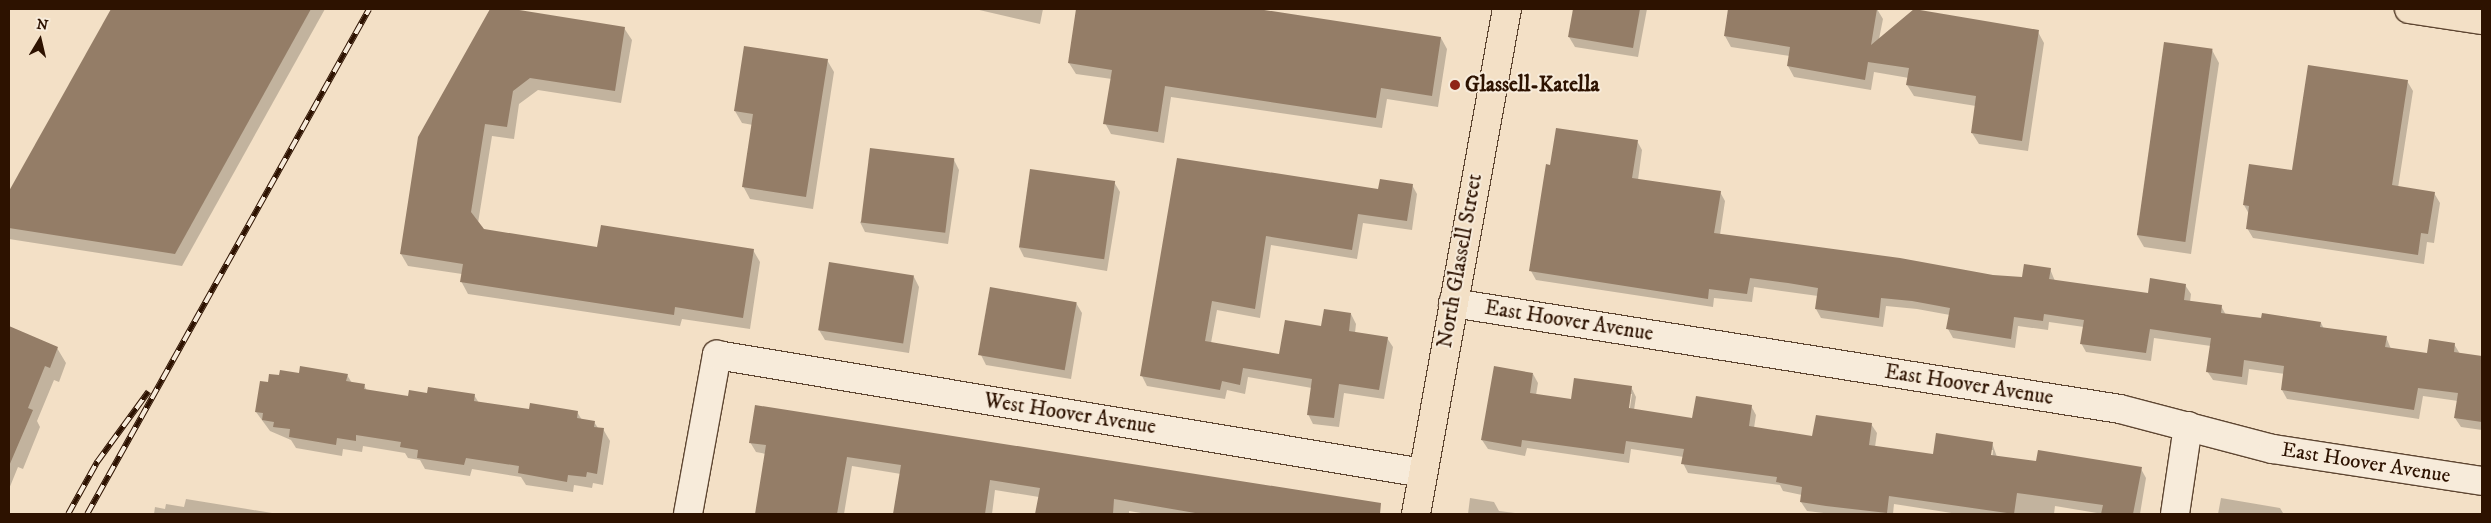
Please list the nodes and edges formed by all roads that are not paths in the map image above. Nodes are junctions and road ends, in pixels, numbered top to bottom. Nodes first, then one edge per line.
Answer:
1 (1506, 9) edge
2 (2409, 9) edge
3 (2482, 20) edge
4 (1453, 303) junction
5 (2188, 426) junction
6 (1423, 473) junction
7 (2482, 481) edge
8 (688, 514) edge
9 (1416, 514) edge
10 (2175, 514) edge

1 - 4 main road, North Glassell Street
2 - 3 main road
4 - 5 street, East Hoover Avenue
4 - 6 main road, North Glassell Street
5 - 7 street, East Hoover Avenue
5 - 10 street
6 - 8 street, West Hoover Avenue
6 - 9 main road, North Glassell Street

